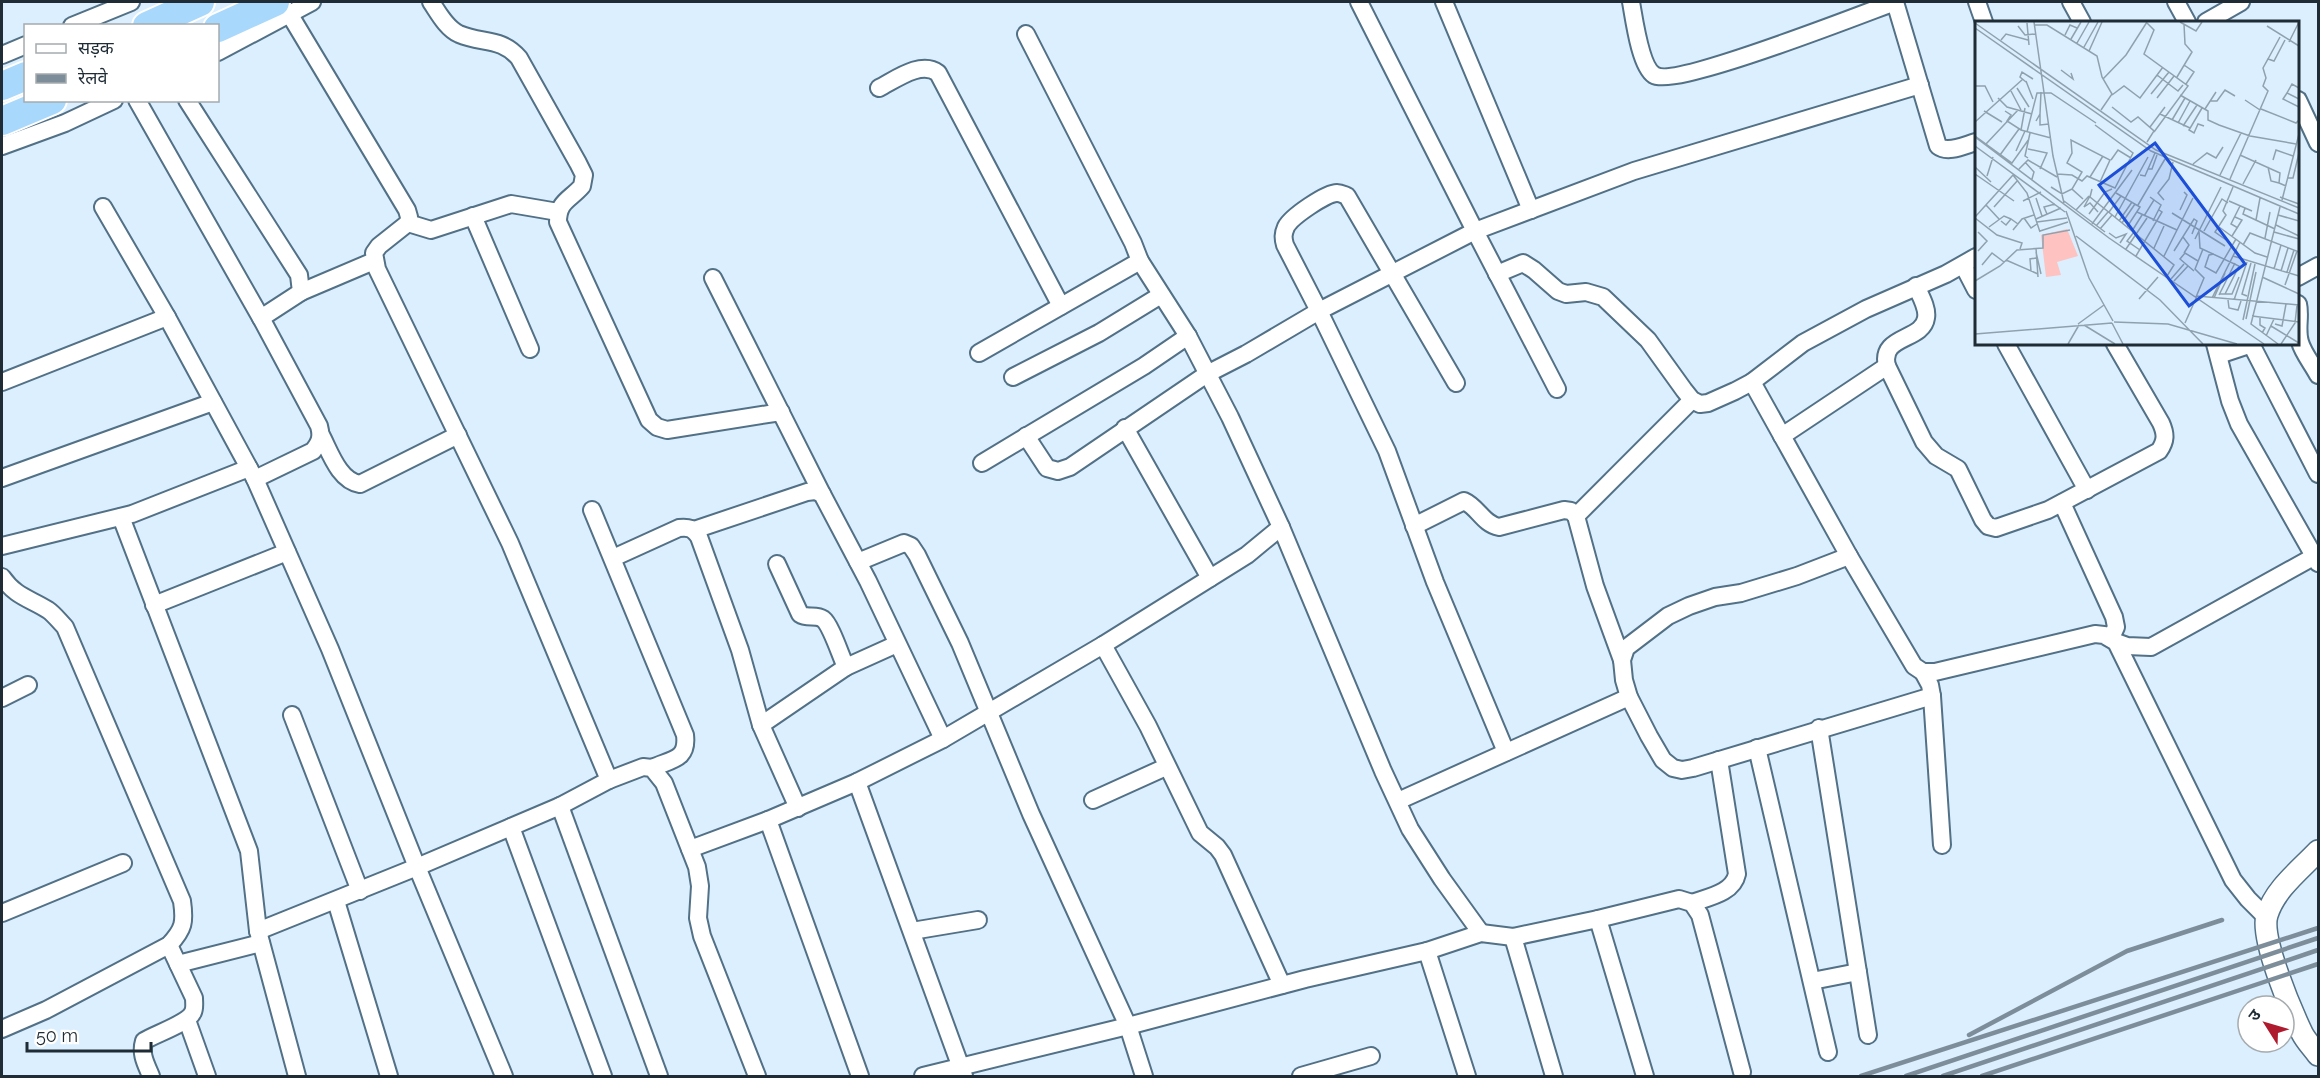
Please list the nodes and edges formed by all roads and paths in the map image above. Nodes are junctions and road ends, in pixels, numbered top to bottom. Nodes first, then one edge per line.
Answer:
1 (131, 2) edge
2 (200, 2) edge
3 (312, 2) edge
4 (431, 2) edge
5 (1359, 2) edge
6 (1444, 2) edge
7 (1631, 2) edge
8 (1895, 2) edge
9 (1977, 2) edge
10 (2071, 2) edge
11 (2176, 2) edge
12 (2241, 2) edge
13 (282, 8) edge
14 (1984, 21) edge
15 (2081, 21) edge
16 (2186, 21) edge
17 (2208, 21) edge
18 (77, 24) edge
19 (151, 24) edge
20 (219, 28) edge
21 (1026, 34) dead end
22 (24, 46) edge
23 (219, 51) edge
24 (2, 55) edge
25 (24, 77) edge
26 (1920, 85) junction
27 (2, 86) edge
28 (879, 88) dead end
29 (47, 102) edge
30 (110, 102) edge
31 (138, 102) edge
32 (188, 102) edge
33 (2299, 102) edge
34 (2, 121) edge
35 (2319, 142) edge
36 (1975, 143) edge
37 (2, 147) edge
38 (104, 207) dead end
39 (1531, 210) junction
40 (558, 212) junction
41 (473, 216) junction
42 (408, 223) junction
43 (1475, 231) junction
44 (374, 261) junction
45 (1140, 261) junction
46 (1970, 261) edge
47 (2319, 266) edge
48 (1390, 273) junction
49 (1497, 274) junction
50 (2299, 276) edge
51 (713, 278) dead end
52 (1975, 282) edge
53 (1916, 286) junction
54 (301, 292) junction
55 (1161, 296) junction
56 (1061, 306) junction
57 (1319, 310) junction
58 (167, 317) junction
59 (261, 318) junction
60 (1188, 336) junction
61 (2299, 336) edge
62 (2007, 345) edge
63 (2116, 345) edge
64 (2244, 345) edge
65 (2252, 345) edge
66 (530, 349) dead end
67 (2217, 349) edge
68 (979, 352) dead end
69 (1887, 366) junction
70 (1207, 374) junction
71 (2319, 375) edge
72 (1012, 377) dead end
73 (2, 382) edge
74 (1752, 382) junction
75 (1456, 383) dead end
76 (1557, 389) dead end
77 (1692, 400) junction
78 (213, 402) junction
79 (781, 412) junction
80 (1125, 428) junction
81 (321, 435) junction
82 (458, 435) junction
83 (1026, 436) junction
84 (1782, 436) junction
85 (982, 462) dead end
86 (252, 474) junction
87 (2319, 474) edge
88 (2, 478) edge
89 (2087, 490) junction
90 (822, 494) junction
91 (2062, 503) junction
92 (592, 510) dead end
93 (1576, 516) junction
94 (121, 517) junction
95 (1414, 526) junction
96 (1281, 527) junction
97 (694, 530) junction
98 (2, 546) edge
99 (287, 552) junction
100 (1849, 556) junction
101 (613, 558) junction
102 (2317, 559) edge
103 (858, 562) junction
104 (777, 564) dead end
105 (2, 577) edge
106 (1210, 578) junction
107 (7, 594) edge
108 (154, 605) junction
109 (2114, 640) junction
110 (897, 644) junction
111 (1103, 645) junction
112 (1622, 660) junction
113 (846, 667) junction
114 (1923, 672) junction
115 (27, 685) dead end
116 (1932, 696) junction
117 (1629, 697) junction
118 (2, 698) edge
119 (988, 713) junction
120 (292, 715) dead end
121 (761, 725) junction
122 (1819, 728) junction
123 (943, 738) junction
124 (1757, 748) junction
125 (1506, 752) junction
126 (1719, 760) junction
127 (1166, 767) junction
128 (652, 768) junction
129 (609, 780) junction
130 (857, 782) junction
131 (1093, 800) dead end
132 (1398, 801) junction
133 (560, 806) junction
134 (798, 807) junction
135 (768, 820) junction
136 (511, 827) junction
137 (1942, 845) dead end
138 (690, 849) junction
139 (2319, 851) edge
140 (123, 863) dead end
141 (417, 867) junction
142 (360, 891) junction
143 (336, 901) junction
144 (1692, 903) junction
145 (2, 913) edge
146 (2266, 917) junction
147 (1598, 919) junction
148 (978, 920) dead end
149 (912, 931) junction
150 (1481, 933) junction
151 (259, 937) junction
152 (1513, 937) junction
153 (169, 945) junction
154 (1427, 951) junction
155 (178, 964) junction
156 (1858, 972) junction
157 (1812, 981) junction
158 (1282, 985) junction
159 (187, 1020) junction
160 (1128, 1026) junction
161 (2, 1029) edge
162 (1868, 1035) dead end
163 (1828, 1052) dead end
164 (2319, 1055) edge
165 (1371, 1056) dead end
166 (962, 1072) edge
167 (1742, 1072) dead end
168 (151, 1077) edge
169 (207, 1077) edge
170 (297, 1077) edge
171 (389, 1077) edge
172 (504, 1077) edge
173 (603, 1077) edge
174 (659, 1077) edge
175 (757, 1077) edge
176 (860, 1077) edge
177 (923, 1077) edge
178 (1144, 1077) edge
179 (1301, 1077) edge
180 (1467, 1077) edge
181 (1554, 1077) edge
182 (1645, 1077) edge

1 - 18 street
2 - 19 highway
3 - 13 street
4 - 40 street
5 - 43 street
6 - 39 street
7 - 8 street
8 - 26 street
9 - 14 street
10 - 15 street
11 - 16 street
12 - 17 street
13 - 20 highway
13 - 23 street
13 - 42 street
21 - 45 street
22 - 24 street
25 - 27 highway
26 - 36 street
26 - 39 street
28 - 56 street
29 - 34 highway
30 - 37 street
31 - 59 street
32 - 54 street
33 - 35 street
38 - 58 street
39 - 43 street
40 - 41 street
40 - 79 street
41 - 42 street
41 - 66 street
42 - 44 street
43 - 48 street
43 - 49 street
44 - 54 street
44 - 82 street
45 - 55 street
45 - 56 street
46 - 52 street
46 - 53 street
47 - 50 street
48 - 57 street
48 - 57 street
48 - 75 street
49 - 76 street
49 - 77 street
51 - 79 street
53 - 69 street
53 - 74 street
54 - 59 street
55 - 60 street
55 - 72 street
56 - 68 street
57 - 70 street
57 - 95 street
58 - 73 street
58 - 78 street
59 - 81 street
60 - 70 street
60 - 83 street
61 - 71 street
62 - 89 street
63 - 89 street
64 - 67 street
65 - 87 street
67 - 102 street
69 - 84 street
69 - 91 street
70 - 80 street
70 - 96 street
74 - 77 street
74 - 84 street
77 - 93 street
78 - 86 street
78 - 88 street
79 - 90 street
80 - 83 street
80 - 106 street
81 - 82 street
81 - 86 street
82 - 129 street
83 - 85 street
84 - 100 street
86 - 94 street
86 - 99 street
89 - 91 street
90 - 97 street
90 - 103 street
91 - 109 street
92 - 101 street
93 - 95 street
93 - 112 street
94 - 98 street
94 - 108 street
95 - 125 street
96 - 106 street
96 - 132 street
97 - 101 street
97 - 121 street
99 - 108 street
99 - 141 street
100 - 112 street
100 - 114 street
101 - 128 street
102 - 109 street
103 - 110 street
103 - 119 street
104 - 113 street
105 - 107 street
106 - 111 street
107 - 153 street
108 - 151 street
109 - 114 street
109 - 146 street
110 - 113 street
110 - 123 street
111 - 119 street
111 - 127 street
112 - 117 street
113 - 121 street
114 - 116 street
115 - 118 street
116 - 122 street
116 - 137 street
117 - 125 street
117 - 126 street
119 - 123 street
119 - 160 street
120 - 142 street
121 - 134 street
122 - 124 street
122 - 156 street
123 - 130 street
124 - 126 street
124 - 157 street
125 - 132 street
126 - 144 street
127 - 131 street
127 - 158 street
128 - 129 street
128 - 138 street
129 - 133 street
130 - 134 street
130 - 149 street
132 - 150 street
133 - 136 street
133 - 174 street
134 - 135 street
135 - 138 street
135 - 176 street
136 - 141 street
136 - 173 street
138 - 175 street
139 - 146 street
140 - 145 street
141 - 142 street
141 - 172 street
142 - 143 street
143 - 151 street
143 - 171 street
144 - 147 street
144 - 167 street
146 - 164 street
147 - 152 street
147 - 182 street
148 - 149 street
149 - 166 street
150 - 152 street
150 - 154 street
151 - 155 street
151 - 170 street
152 - 181 street
153 - 155 street
153 - 161 street
154 - 158 street
154 - 180 street
155 - 159 street
156 - 157 street
156 - 162 street
157 - 163 street
158 - 160 street
159 - 168 street
159 - 169 street
160 - 166 street
160 - 178 street
165 - 179 street
166 - 177 street

